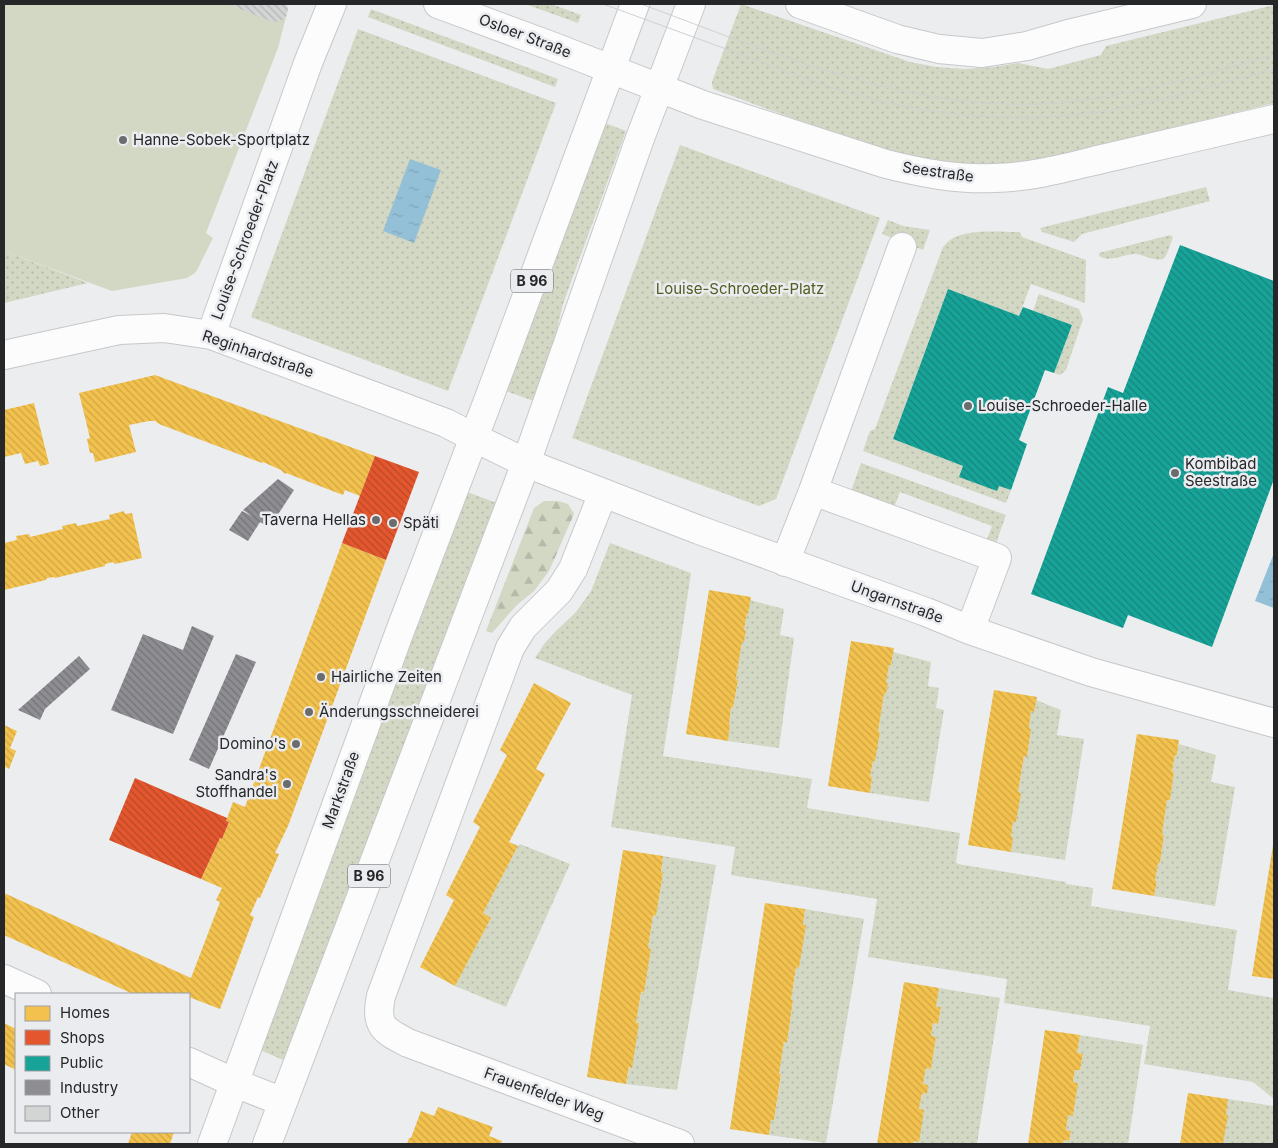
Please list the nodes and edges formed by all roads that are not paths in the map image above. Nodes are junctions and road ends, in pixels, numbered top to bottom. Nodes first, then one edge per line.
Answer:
1 (332, 4) edge
2 (438, 4) edge
3 (635, 4) edge
4 (691, 4) edge
5 (800, 4) edge
6 (1192, 4) edge
7 (611, 69) junction
8 (660, 88) junction
9 (1274, 119) edge
10 (902, 247) dead end
11 (211, 335) junction
12 (4, 355) edge
13 (474, 437) junction
14 (526, 463) junction
15 (812, 491) junction
16 (603, 493) junction
17 (785, 562) junction
18 (970, 630) junction
19 (1274, 723) edge
20 (4, 979) edge
21 (35, 993) edge
22 (190, 1062) edge
23 (235, 1083) junction
24 (283, 1102) junction
25 (212, 1144) edge
26 (267, 1144) edge
27 (680, 1144) edge

1 - 11 main road, Louise-Schroeder-Platz
2 - 7 main road, Osloer Straße
3 - 7 main road, B 96
4 - 8 main road, B 96
5 - 6 main road
7 - 8 main road, Seestraße
7 - 13 main road, B 96
8 - 9 main road, Seestraße
8 - 14 main road, B 96
10 - 15 main road
11 - 12 main road, Reginhardstraße
11 - 13 main road, Reginhardstraße
13 - 14 main road, Reginhardstraße
13 - 23 main road, Markstraße / B 96
14 - 16 main road, Ungarnstraße
14 - 24 main road, B 96
15 - 17 main road
15 - 18 main road
16 - 17 main road, Ungarnstraße
16 - 27 main road, Frauenfelder Weg
17 - 18 main road, Ungarnstraße
18 - 19 main road, Ungarnstraße
20 - 21 main road
22 - 23 main road
23 - 24 main road
23 - 25 main road, Markstraße / B 96
24 - 26 main road, B 96

